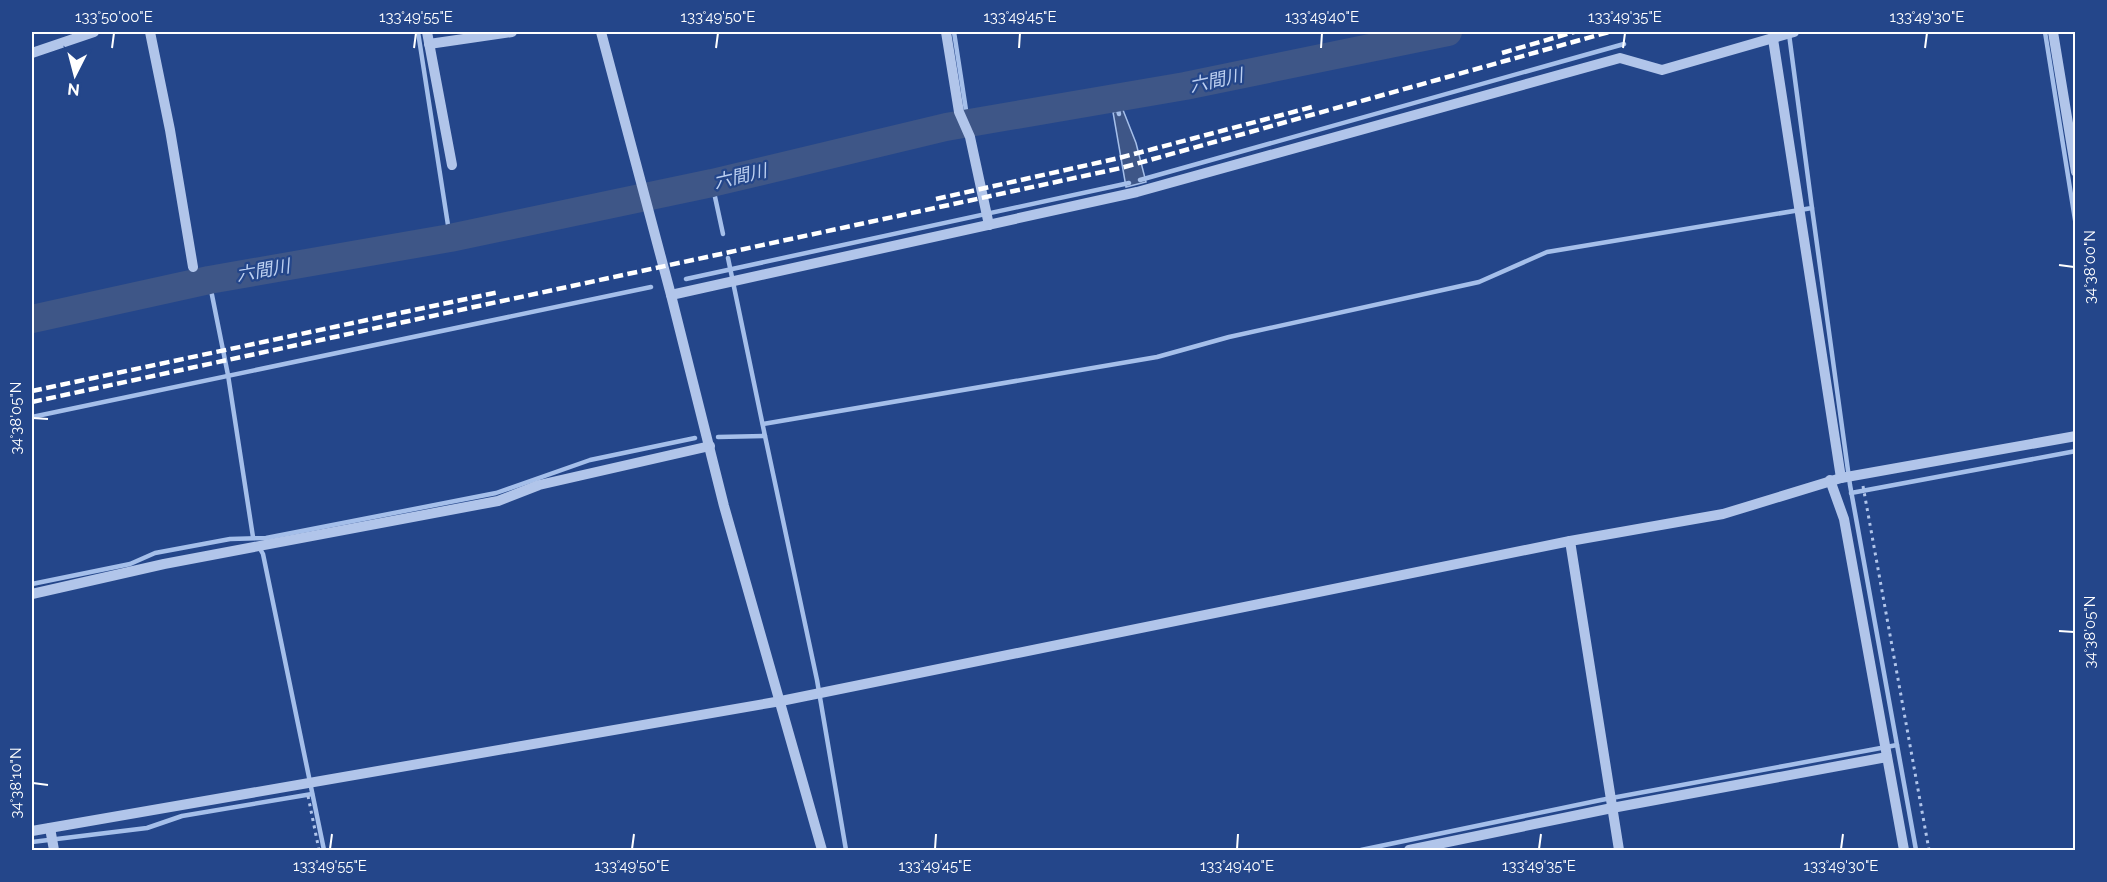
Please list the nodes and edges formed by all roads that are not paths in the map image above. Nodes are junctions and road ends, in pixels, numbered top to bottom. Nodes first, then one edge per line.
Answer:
1 (94, 32) edge
2 (150, 32) edge
3 (427, 32) edge
4 (512, 32) edge
5 (601, 32) edge
6 (946, 32) edge
7 (1794, 32) edge
8 (2053, 32) edge
9 (1775, 39) junction
10 (429, 44) junction
11 (32, 52) edge
12 (452, 165) dead end
13 (2076, 172) edge
14 (988, 217) junction
15 (193, 267) dead end
16 (671, 295) junction
17 (2076, 436) edge
18 (710, 446) junction
19 (1838, 478) junction
20 (1570, 541) junction
21 (32, 594) edge
22 (781, 701) junction
23 (1886, 750) junction
24 (1611, 802) junction
25 (32, 831) edge
26 (52, 839) edge
27 (822, 850) edge
28 (1409, 850) edge
29 (1619, 850) edge
30 (1904, 850) edge

1 - 11 street
2 - 15 street
3 - 10 street
4 - 10 street
5 - 16 street
6 - 14 street
7 - 9 street
8 - 13 street
9 - 14 street
9 - 19 street
10 - 12 street
14 - 16 street
16 - 18 street
17 - 19 street
18 - 21 street
18 - 22 street
19 - 20 street
19 - 23 street
20 - 22 street
20 - 24 street
22 - 26 street
22 - 27 street
23 - 24 street
23 - 30 street
24 - 28 street
24 - 29 street
25 - 26 street

